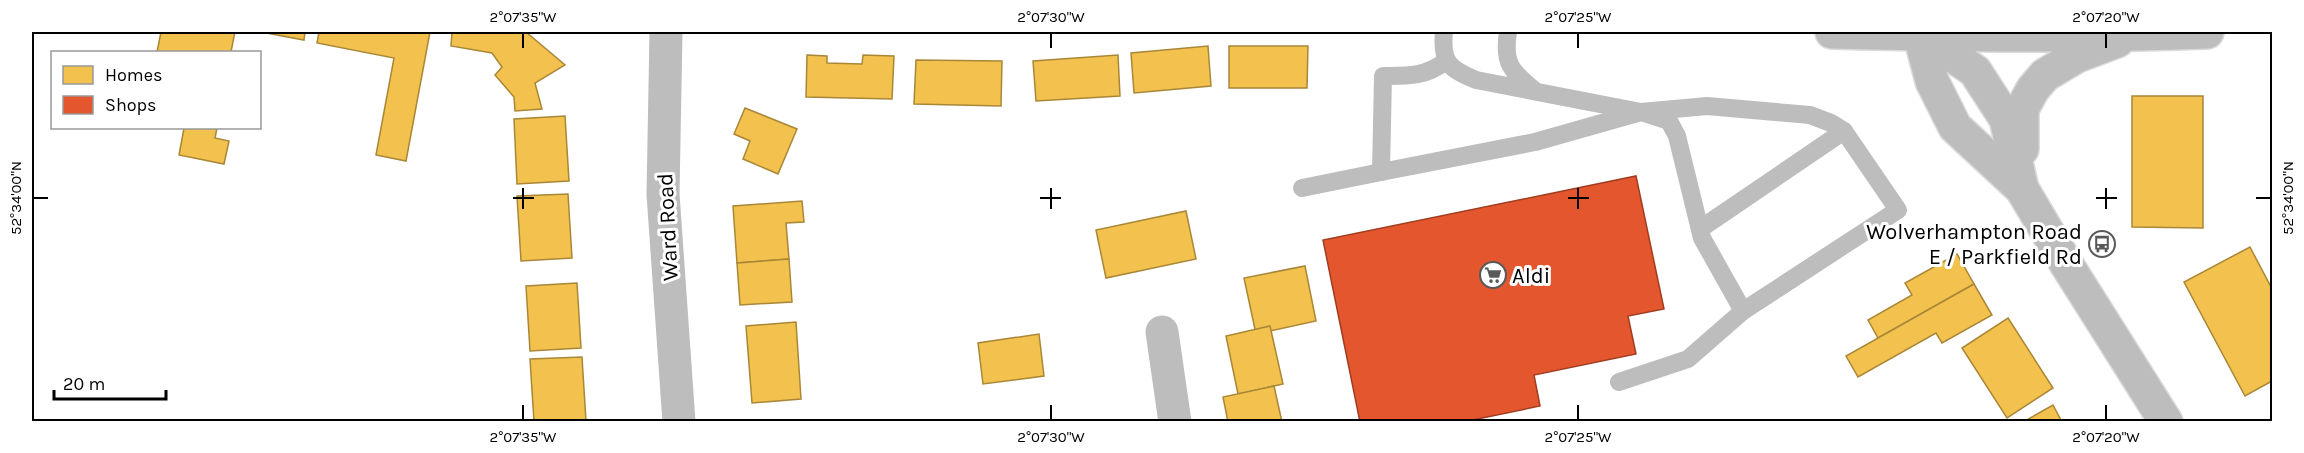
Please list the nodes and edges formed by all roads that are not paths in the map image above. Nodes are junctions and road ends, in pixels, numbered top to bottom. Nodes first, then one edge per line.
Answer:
1 (666, 32) edge
2 (1444, 32) edge
3 (1508, 32) edge
4 (1832, 32) edge
5 (2207, 32) edge
6 (1920, 33) edge
7 (2133, 35) junction
8 (1446, 61) junction
9 (1536, 92) junction
10 (1641, 112) junction
11 (1844, 131) junction
12 (1381, 172) junction
13 (1302, 188) dead end
14 (2022, 189) junction
15 (1700, 228) junction
16 (1743, 311) junction
17 (1162, 332) dead end
18 (1619, 382) dead end
19 (679, 422) edge
20 (1175, 422) edge
21 (2166, 422) edge

1 - 19 main road, Ward Road
2 - 8 lane
3 - 9 lane
4 - 6 main road
5 - 7 main road
6 - 7 main road
6 - 14 main road
6 - 14 main road
7 - 14 main road
8 - 9 lane
8 - 12 lane
9 - 10 lane
10 - 11 lane
10 - 12 lane
10 - 15 lane
11 - 15 lane
11 - 16 lane
12 - 13 lane
14 - 21 main road
15 - 16 lane
16 - 18 lane
17 - 20 main road

